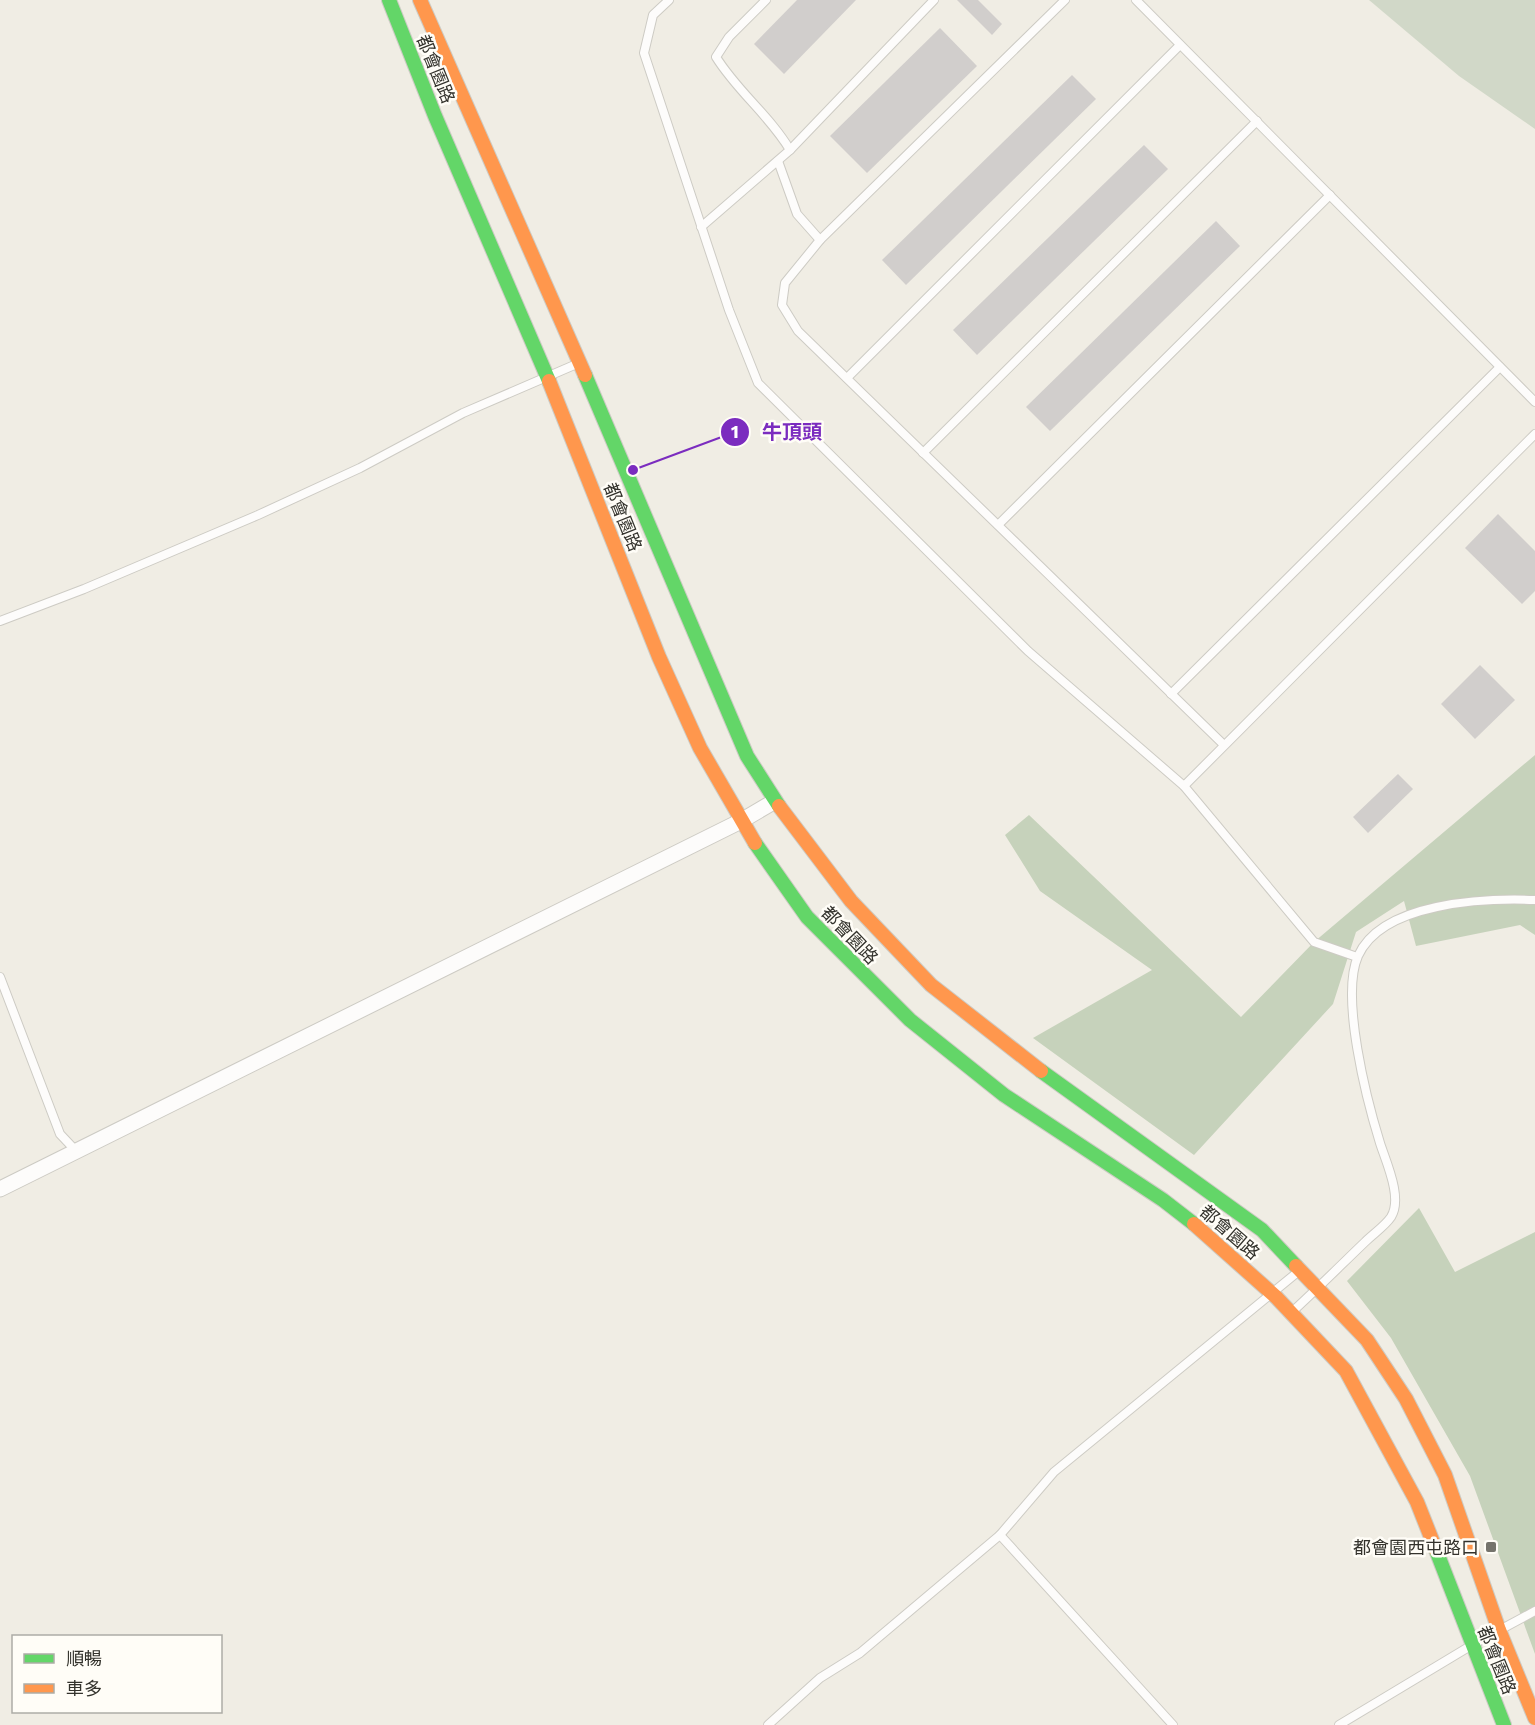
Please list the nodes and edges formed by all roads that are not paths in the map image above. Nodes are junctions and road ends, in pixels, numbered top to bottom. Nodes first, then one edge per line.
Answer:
1 (389, 0) edge
2 (420, 0) edge
3 (669, 0) edge
4 (766, 0) edge
5 (934, 0) edge
6 (1065, 0) edge
7 (1136, 0) edge
8 (1180, 45) junction
9 (1257, 121) junction
10 (790, 150) junction
11 (778, 161) junction
12 (1330, 195) junction
13 (701, 227) junction
14 (820, 240) junction
15 (580, 363) junction
16 (1500, 367) junction
17 (547, 376) junction
18 (847, 378) junction
19 (1535, 402) edge
20 (1535, 434) edge
21 (923, 453) junction
22 (998, 525) junction
23 (0, 621) edge
24 (1171, 694) junction
25 (1223, 744) junction
26 (1184, 786) junction
27 (775, 801) junction
28 (741, 821) junction
29 (1535, 900) edge
30 (1357, 957) junction
31 (0, 976) edge
32 (77, 1152) junction
33 (0, 1189) edge
34 (1300, 1270) junction
35 (1318, 1288) junction
36 (1273, 1294) junction
37 (1291, 1313) junction
38 (1000, 1535) junction
39 (1535, 1611) edge
40 (1499, 1630) junction
41 (1472, 1645) junction
42 (1535, 1718) edge
43 (777, 1722) edge
44 (768, 1725) edge
45 (1173, 1725) edge
46 (1339, 1725) edge
47 (1504, 1725) edge

1 - 17 street, 都會園路
2 - 15 street, 都會園路
3 - 13 lane
4 - 10 lane
5 - 10 lane
6 - 14 lane
7 - 8 lane
8 - 9 lane
8 - 18 lane
9 - 12 lane
9 - 21 lane
10 - 11 lane
11 - 13 lane
11 - 14 lane
12 - 16 lane
12 - 22 lane
13 - 26 lane
14 - 18 lane
15 - 17 lane
15 - 27 street, 都會園路
16 - 19 lane
16 - 24 lane
17 - 23 lane
17 - 28 street, 都會園路
18 - 21 lane
20 - 25 lane
21 - 22 lane
22 - 24 lane
24 - 25 lane
25 - 26 lane
26 - 30 lane
27 - 28 street
27 - 34 street, 都會園路
28 - 32 street
28 - 36 street, 都會園路
29 - 30 lane
30 - 35 lane
31 - 32 lane
32 - 33 street
34 - 35 street, 都會園路
34 - 36 lane
35 - 37 lane
35 - 40 street, 都會園路
36 - 37 street, 都會園路
36 - 38 lane
37 - 41 street, 都會園路
38 - 43 lane
38 - 45 lane
39 - 40 lane
40 - 41 lane
40 - 42 street, 都會園路
41 - 46 lane
41 - 47 street, 都會園路
43 - 44 lane

